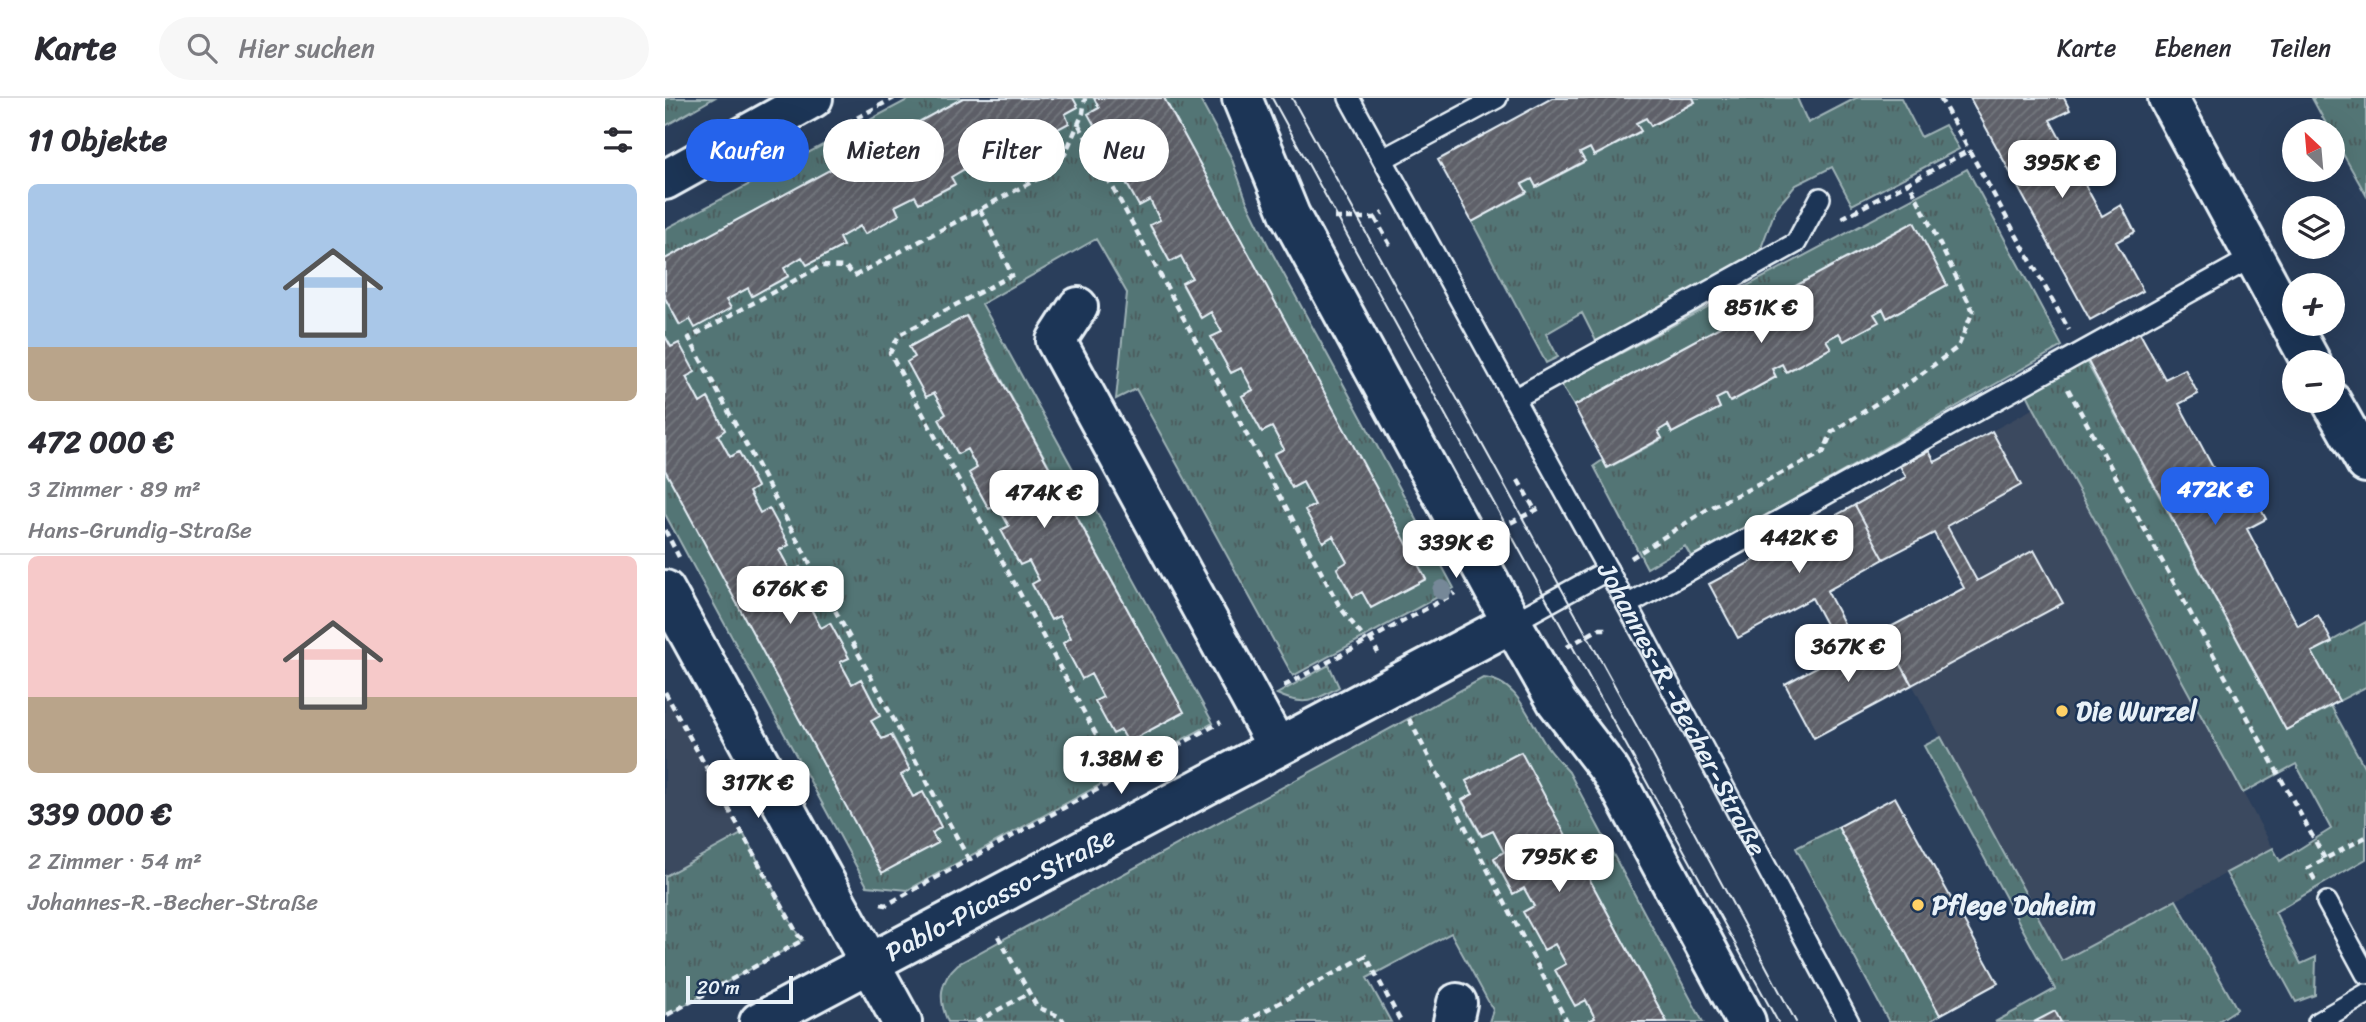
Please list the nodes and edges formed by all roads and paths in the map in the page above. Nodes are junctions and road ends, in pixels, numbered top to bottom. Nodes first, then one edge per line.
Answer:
1 (813, 98) edge
2 (1085, 98) edge
3 (1242, 98) edge
4 (1349, 98) edge
5 (1497, 98) edge
6 (1940, 98) edge
7 (2168, 98) edge
8 (1081, 119) edge
9 (1079, 124) edge
10 (1968, 151) junction
11 (1383, 159) junction
12 (665, 180) edge
13 (1110, 182) edge
14 (1909, 182) junction
15 (1820, 198) dead end
16 (1406, 200) junction
17 (980, 209) junction
18 (1375, 218) junction
19 (1298, 230) junction
20 (1796, 243) junction
21 (1390, 245) dead end
22 (2253, 257) junction
23 (1078, 307) dead end
24 (2304, 350) edge
25 (2081, 352) junction
26 (2056, 367) junction
27 (1514, 399) junction
28 (2338, 413) edge
29 (2366, 463) edge
30 (1518, 480) dead end
31 (1566, 494) junction
32 (1535, 510) junction
33 (665, 530) edge
34 (1471, 544) junction
35 (1628, 559) dead end
36 (1608, 570) junction
37 (675, 578) edge
38 (1465, 588) dead end
39 (1631, 612) junction
40 (1512, 623) junction
41 (1366, 641) junction
42 (1545, 682) junction
43 (1282, 687) dead end
44 (1393, 687) junction
45 (665, 692) edge
46 (1225, 719) dead end
47 (1277, 747) junction
48 (1119, 777) junction
49 (2366, 837) edge
50 (2325, 859) junction
51 (969, 860) junction
52 (2327, 902) joint
53 (876, 904) dead end
54 (995, 929) dead end
55 (870, 962) junction
56 (2366, 974) edge
57 (1028, 993) junction
58 (2366, 994) edge
59 (665, 1016) edge
60 (759, 1022) edge
61 (902, 1022) edge
62 (976, 1022) edge
63 (1064, 1022) edge
64 (1244, 1022) edge
65 (1401, 1022) edge
66 (1567, 1022) edge
67 (1746, 1022) edge
68 (1849, 1022) edge
69 (2318, 1022) edge

1 - 12 street
2 - 8 path
3 - 19 street
4 - 11 lane, Johannes-R.-Becher-Straße
5 - 11 lane
6 - 10 path
7 - 22 street
9 - 17 path
10 - 14 path
10 - 25 path
11 - 16 lane, Johannes-R.-Becher-Straße
13 - 41 path
14 - 20 path
14 - 35 path
15 - 20 lane
16 - 18 path
16 - 27 lane, Johannes-R.-Becher-Straße
17 - 48 path
17 - 51 path
18 - 19 path
18 - 21 path
19 - 34 street
20 - 27 lane
22 - 24 street
22 - 25 lane
23 - 47 street
25 - 26 lane
26 - 39 lane
26 - 50 path
27 - 31 lane, Johannes-R.-Becher-Straße
28 - 29 street
30 - 32 path
31 - 32 path
31 - 36 lane, Johannes-R.-Becher-Straße
32 - 34 path
33 - 37 path
34 - 40 street
36 - 39 lane, Johannes-R.-Becher-Straße
36 - 40 lane
37 - 55 street
38 - 41 path
39 - 42 path
39 - 68 lane, Johannes-R.-Becher-Straße
40 - 42 street
40 - 44 street, Pablo-Picasso-Straße
41 - 43 path
42 - 67 street
44 - 47 street, Pablo-Picasso-Straße
44 - 66 path
45 - 59 path
46 - 48 path
47 - 55 street, Pablo-Picasso-Straße
48 - 51 path
49 - 50 path
50 - 52 path
51 - 53 path
52 - 56 lane
54 - 57 path
55 - 60 street, Pablo-Picasso-Straße
55 - 61 street
57 - 62 path
57 - 63 path
58 - 69 lane
64 - 65 path

